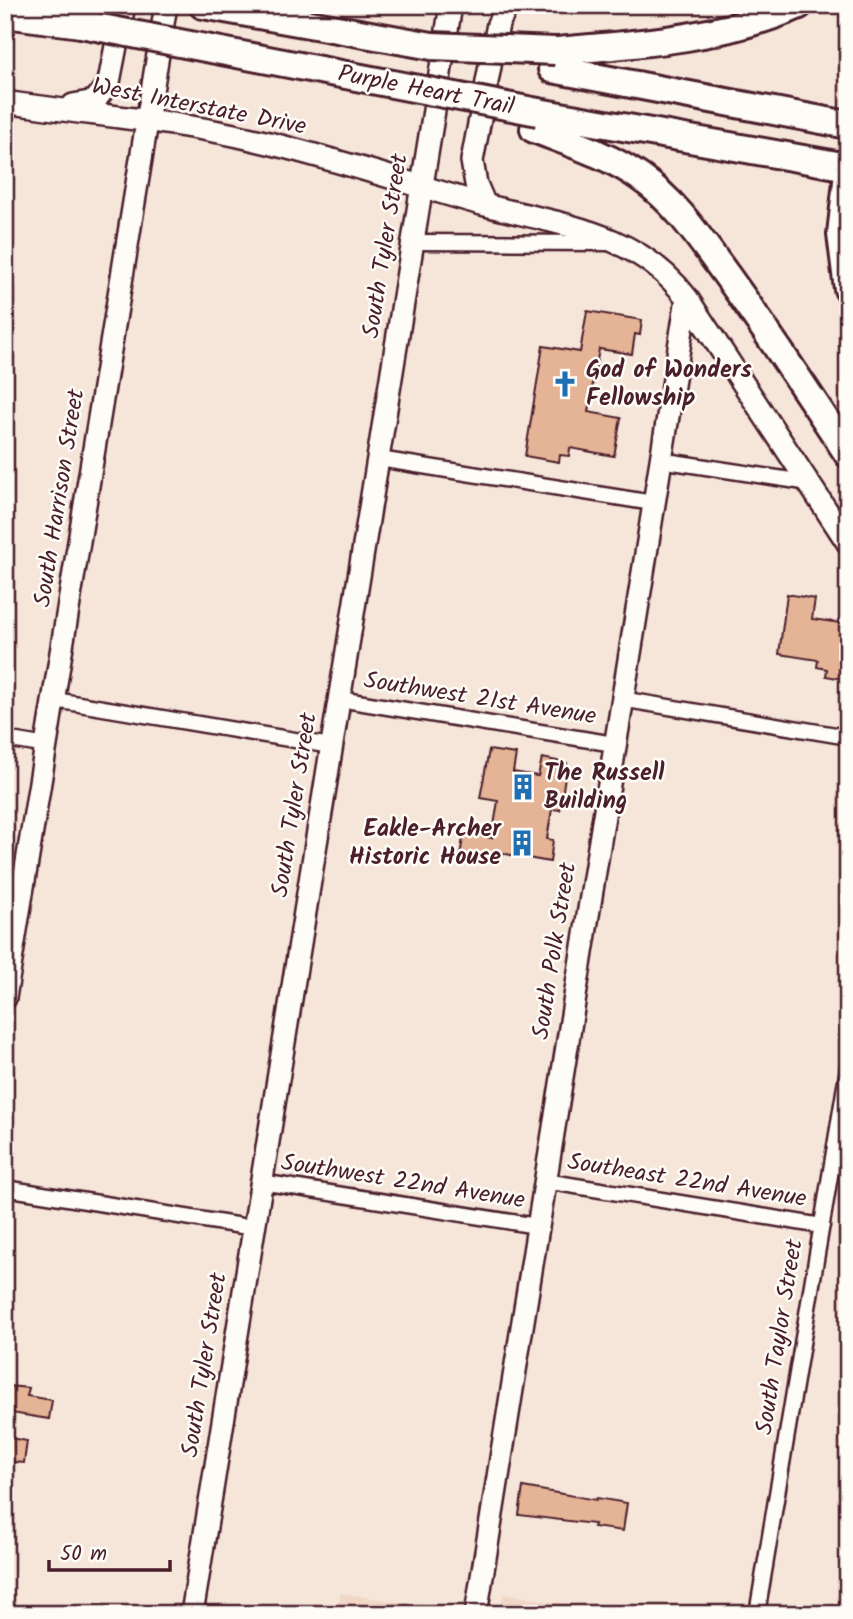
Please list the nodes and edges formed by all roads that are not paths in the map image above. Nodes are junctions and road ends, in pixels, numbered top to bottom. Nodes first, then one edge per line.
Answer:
1 (124, 5) edge
2 (166, 5) edge
3 (204, 5) edge
4 (451, 5) edge
5 (508, 5) edge
6 (799, 5) edge
7 (5, 14) edge
8 (554, 60) junction
9 (5, 102) edge
10 (50, 109) junction
11 (147, 120) junction
12 (536, 120) junction
13 (847, 125) edge
14 (848, 167) edge
15 (848, 173) edge
16 (421, 185) junction
17 (485, 205) junction
18 (413, 242) junction
19 (621, 243) junction
20 (848, 289) edge
21 (687, 298) junction
22 (767, 330) junction
23 (848, 421) edge
24 (848, 454) edge
25 (379, 459) junction
26 (660, 460) junction
27 (810, 483) junction
28 (653, 503) junction
29 (848, 543) edge
30 (339, 699) junction
31 (621, 699) junction
32 (55, 700) junction
33 (848, 737) edge
34 (5, 739) edge
35 (614, 744) junction
36 (47, 746) junction
37 (331, 746) junction
38 (5, 998) edge
39 (848, 1069) edge
40 (840, 1160) edge
41 (545, 1181) junction
42 (261, 1182) junction
43 (5, 1188) edge
44 (537, 1226) junction
45 (822, 1226) junction
46 (254, 1228) junction
47 (192, 1614) edge
48 (476, 1614) edge
49 (757, 1614) edge

1 - 10 main road
2 - 11 main road, South Harrison Street
3 - 8 highway, Purple Heart Trail, bridge
4 - 16 main road, South Tyler Street
5 - 17 main road
6 - 8 highway
7 - 12 highway, Purple Heart Trail, bridge
8 - 13 highway
9 - 10 main road, West Interstate Drive
10 - 11 main road, West Interstate Drive
11 - 16 main road, West Interstate Drive
11 - 32 main road, South Harrison Street
12 - 14 highway, Purple Heart Trail
12 - 22 highway
15 - 20 highway
16 - 17 main road, West Interstate Drive
16 - 18 main road, South Tyler Street
17 - 19 main road, West Interstate Drive
18 - 19 street
18 - 25 main road, South Tyler Street
19 - 21 main road, West Interstate Drive
21 - 26 main road, South Polk Street
21 - 27 main road, West Interstate Drive
22 - 23 highway
22 - 24 highway
25 - 28 street
25 - 30 main road, South Tyler Street
26 - 27 street
26 - 28 main road, South Polk Street
27 - 29 main road, West Interstate Drive
28 - 31 main road, South Polk Street
30 - 35 street, Southwest 21st Avenue
30 - 37 main road, South Tyler Street
31 - 33 street
31 - 35 main road, South Polk Street
32 - 36 main road, South Harrison Street
32 - 37 street
34 - 36 street
35 - 41 main road, South Polk Street
36 - 38 main road, South Harrison Street
37 - 42 main road, South Tyler Street
39 - 40 street, South Taylor Street
40 - 45 street, South Taylor Street
41 - 44 main road, South Polk Street
41 - 45 street, Southeast 22nd Avenue
42 - 44 street, Southwest 22nd Avenue
42 - 46 main road, South Tyler Street
43 - 46 street
44 - 48 main road, South Polk Street
45 - 49 street, South Taylor Street
46 - 47 main road, South Tyler Street

